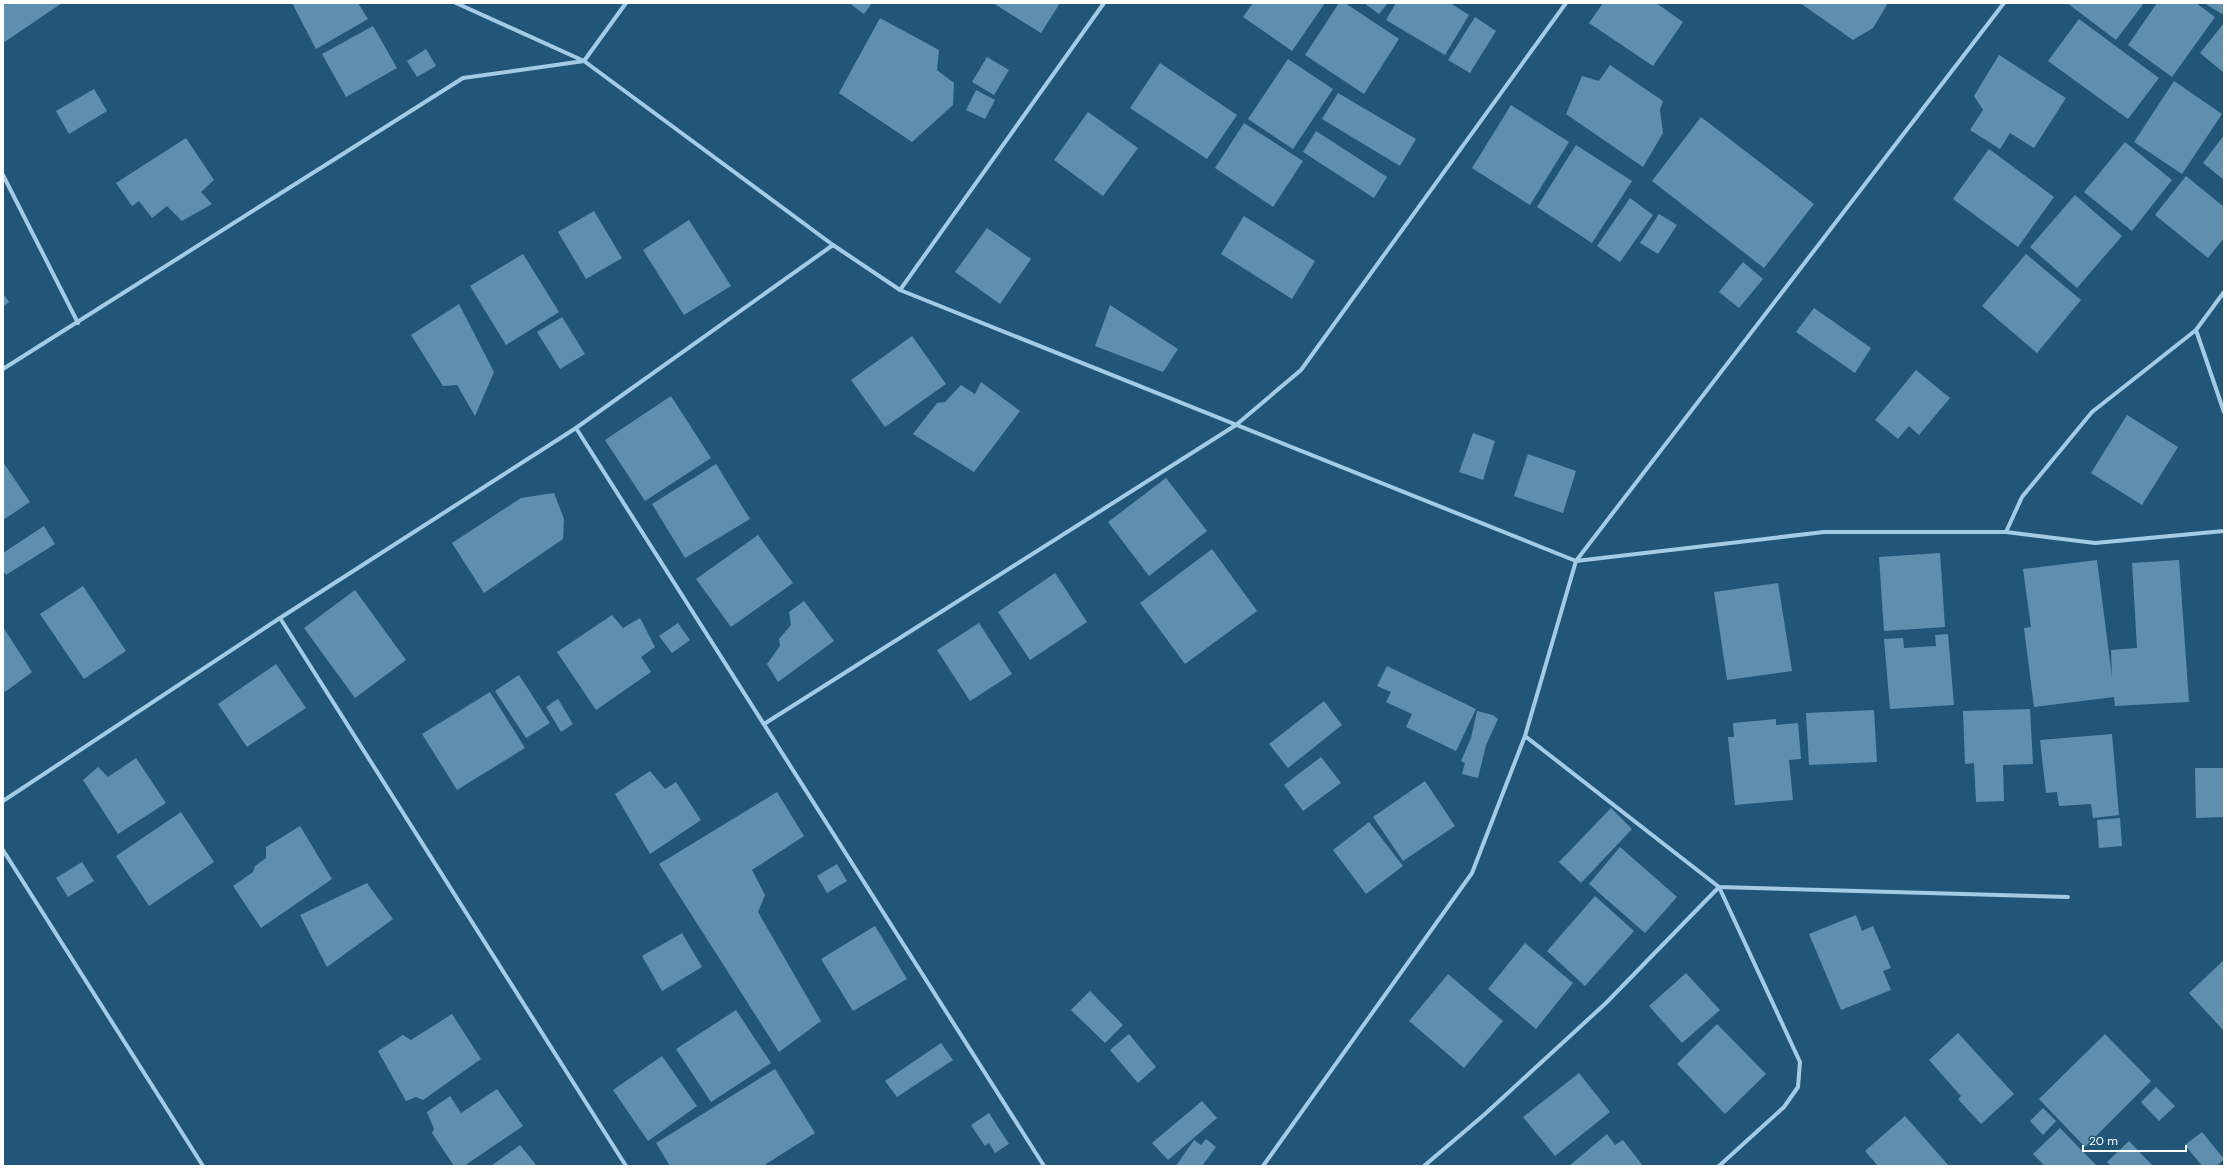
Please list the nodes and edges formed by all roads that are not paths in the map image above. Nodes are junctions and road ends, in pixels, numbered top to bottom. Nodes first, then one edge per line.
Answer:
1 (456, 3) edge
2 (626, 3) edge
3 (1104, 3) edge
4 (1566, 3) edge
5 (2004, 3) edge
6 (584, 61) junction
7 (3, 175) edge
8 (833, 245) junction
9 (900, 290) junction
10 (2224, 292) edge
11 (78, 323) junction
12 (2196, 330) junction
13 (3, 369) edge
14 (2224, 412) edge
15 (1236, 425) junction
16 (576, 428) junction
17 (2224, 531) edge
18 (2006, 532) junction
19 (1576, 561) junction
20 (280, 618) junction
21 (764, 724) junction
22 (1525, 736) junction
23 (3, 801) edge
24 (3, 850) edge
25 (1719, 887) junction
26 (2068, 897) dead end
27 (203, 1166) edge
28 (626, 1166) edge
29 (1044, 1166) edge
30 (1263, 1166) edge
31 (1424, 1166) edge
32 (1719, 1166) edge

1 - 6 street
2 - 6 street
3 - 9 street
4 - 15 street
5 - 19 street
6 - 8 street
6 - 11 street
7 - 11 street
8 - 9 street
8 - 16 street
9 - 15 street
10 - 12 street
11 - 13 street
12 - 14 street
12 - 18 street
15 - 19 street
15 - 21 street
16 - 20 street
16 - 21 street
17 - 18 street
18 - 19 street
19 - 22 street
20 - 23 street
20 - 28 street
21 - 29 street
22 - 25 street
22 - 30 street
24 - 27 street
25 - 26 street
25 - 31 street
25 - 32 street

